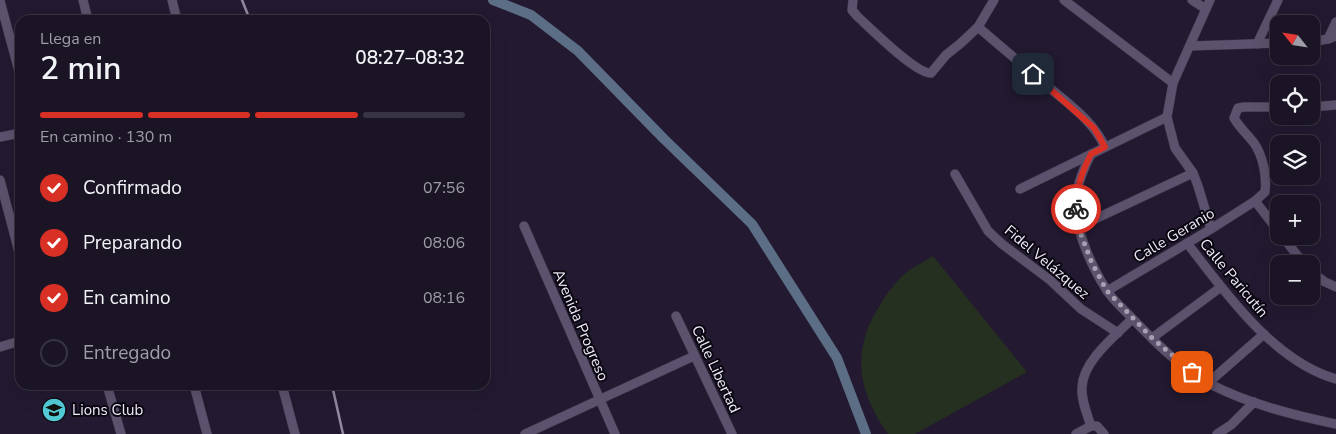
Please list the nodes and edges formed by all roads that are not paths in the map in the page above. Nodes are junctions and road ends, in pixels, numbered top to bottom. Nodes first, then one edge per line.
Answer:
1 (83, 0) edge
2 (172, 0) edge
3 (853, 0) edge
4 (994, 0) edge
5 (1064, 0) edge
6 (1192, 0) edge
7 (1278, 0) edge
8 (0, 1) edge
9 (1208, 4) edge
10 (87, 15) edge
11 (176, 15) edge
12 (1336, 22) edge
13 (978, 27) junction
14 (1332, 38) edge
15 (1270, 43) edge
16 (1257, 44) junction
17 (1190, 46) junction
18 (15, 56) edge
19 (1174, 83) junction
20 (1336, 105) edge
21 (1320, 106) edge
22 (1270, 107) edge
23 (1167, 117) junction
24 (15, 134) edge
25 (0, 137) edge
26 (1105, 147) junction
27 (1091, 154) junction
28 (1193, 173) junction
29 (955, 174) dead end
30 (0, 180) edge
31 (1020, 189) dead end
32 (1255, 201) junction
33 (1270, 220) edge
34 (524, 226) dead end
35 (1078, 227) junction
36 (1210, 229) junction
37 (15, 237) edge
38 (1187, 243) junction
39 (1289, 245) edge
40 (1297, 255) edge
41 (1320, 278) edge
42 (1221, 287) junction
43 (1336, 287) edge
44 (1107, 291) junction
45 (676, 316) dead end
46 (1132, 318) junction
47 (1118, 333) junction
48 (1264, 334) junction
49 (1152, 338) junction
50 (15, 342) edge
51 (0, 347) edge
52 (694, 356) junction
53 (1336, 378) edge
54 (1208, 383) junction
55 (108, 390) edge
56 (195, 390) edge
57 (283, 390) edge
58 (598, 399) junction
59 (1254, 402) junction
60 (1336, 424) edge
61 (1091, 426) junction
62 (121, 434) edge
63 (208, 434) edge
64 (295, 434) edge
65 (525, 434) edge
66 (615, 434) edge
67 (732, 434) edge
68 (1076, 434) edge
69 (1104, 434) edge
70 (1217, 434) edge

1 - 10 street
2 - 11 street
3 - 13 street
4 - 13 street
5 - 19 street
6 - 9 street
7 - 16 street
8 - 18 street
9 - 17 street
12 - 14 street
13 - 26 street
15 - 16 street
16 - 17 street
17 - 19 street
19 - 23 street
20 - 21 street
22 - 32 street
23 - 26 street
23 - 28 street
24 - 25 street
26 - 27 street
27 - 31 street
27 - 35 street
28 - 35 street
28 - 36 street
29 - 47 street, Fidel Velázquez
30 - 37 street
32 - 33 street
32 - 36 street, Calle Geranio
34 - 58 street, Avenida Progreso
35 - 44 street
36 - 38 street, Calle Geranio
38 - 42 street, Calle Paricutín
38 - 44 street, Calle Geranio
39 - 40 street
41 - 43 street
42 - 48 street, Calle Paricutín
42 - 49 street
44 - 46 street
45 - 52 street, Calle Libertad
46 - 47 street
46 - 49 street
47 - 61 street
48 - 53 street, Calle Paricutín
48 - 54 street
49 - 54 street
50 - 51 street
52 - 58 street
52 - 67 street, Calle Libertad
54 - 59 street
55 - 62 street
56 - 63 street
57 - 64 street
58 - 65 street
58 - 66 street, Avenida Progreso
59 - 60 street
59 - 70 street
61 - 68 street
61 - 69 street

